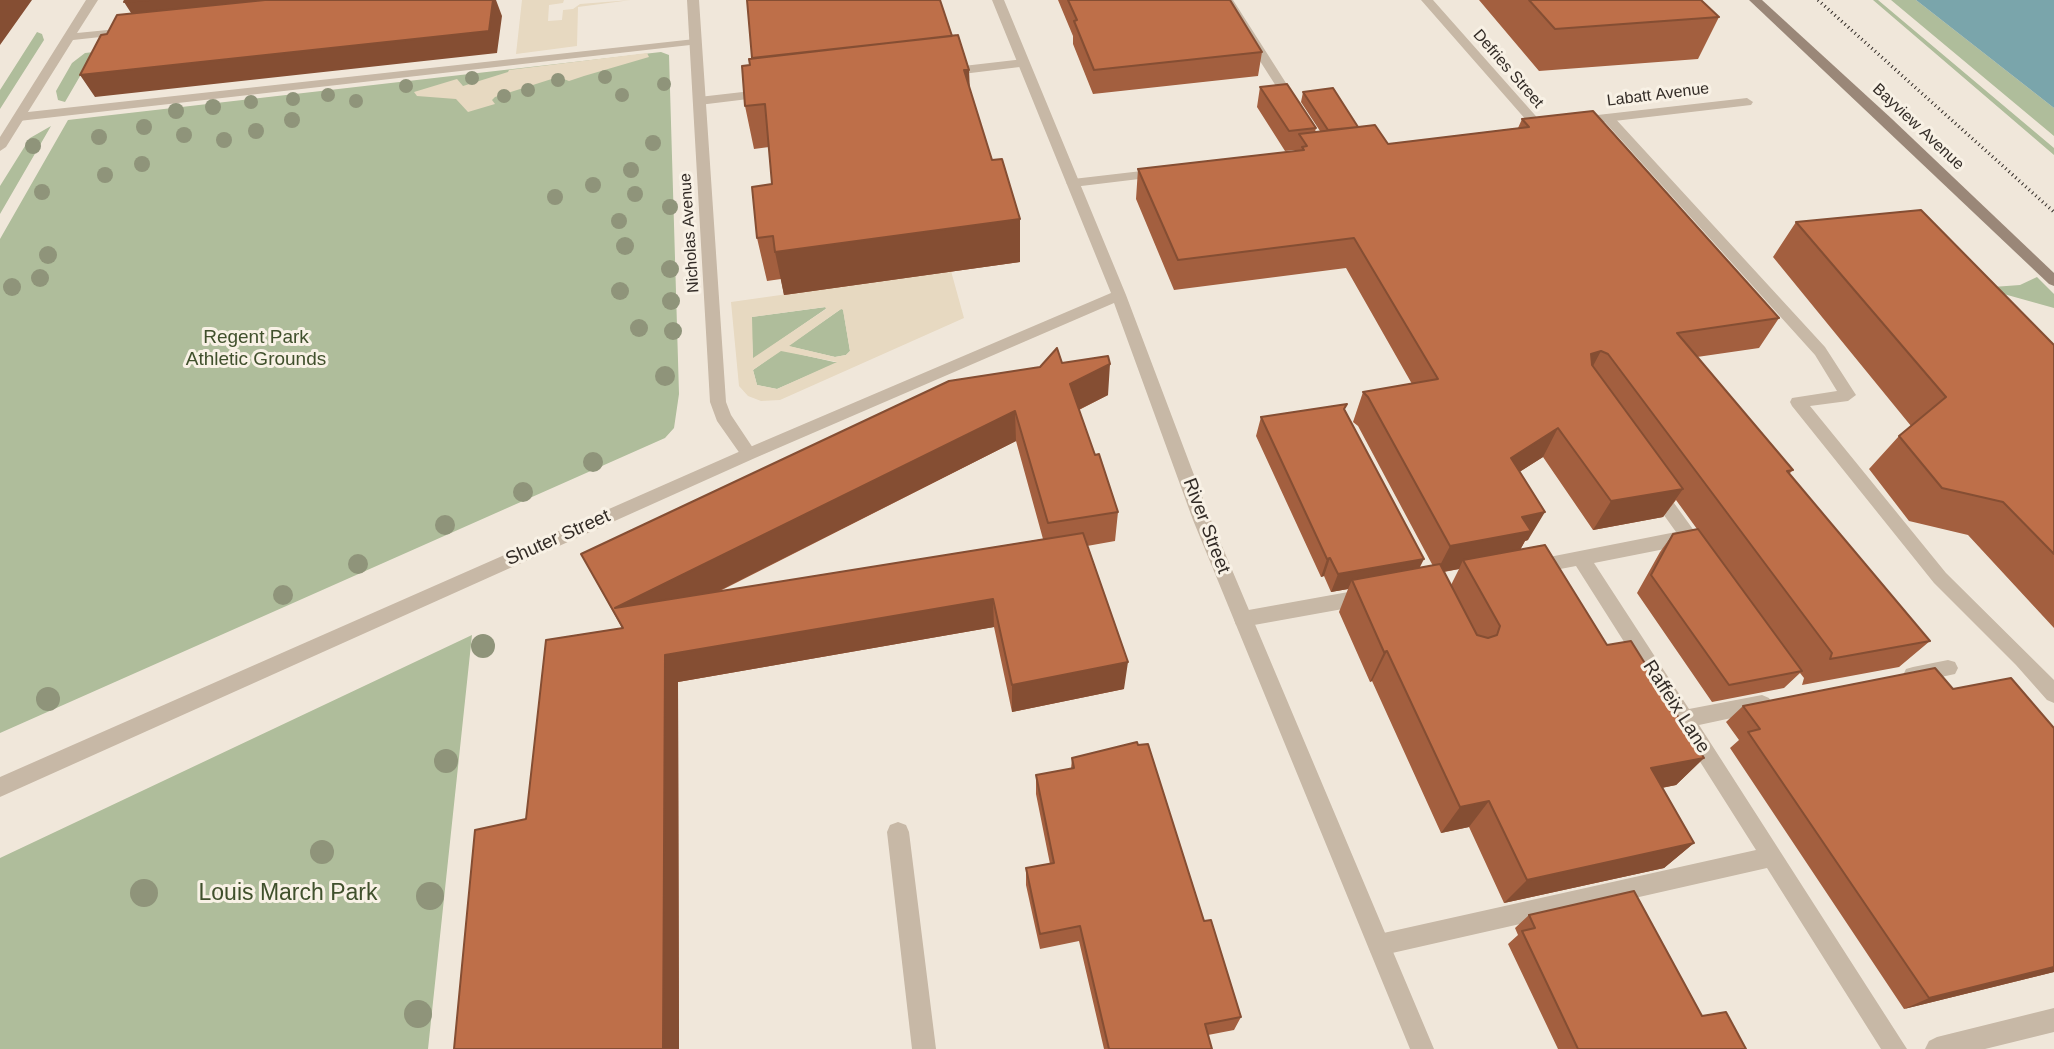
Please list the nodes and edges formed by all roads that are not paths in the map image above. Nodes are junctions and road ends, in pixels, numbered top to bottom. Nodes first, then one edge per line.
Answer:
1 (92, 0) edge
2 (693, 0) edge
3 (998, 0) edge
4 (1227, 0) edge
5 (1427, 0) edge
6 (1755, 0) edge
7 (140, 30) edge
8 (71, 37) junction
9 (695, 42) junction
10 (1024, 63) junction
11 (933, 74) edge
12 (780, 91) edge
13 (699, 101) junction
14 (1747, 102) dead end
15 (19, 117) junction
16 (1608, 118) junction
17 (1304, 121) edge
18 (1543, 126) joint
19 (0, 147) edge
20 (1175, 171) edge
21 (1073, 183) junction
22 (2054, 281) edge
23 (1119, 295) junction
24 (749, 454) junction
25 (1648, 480) edge
26 (1689, 537) junction
27 (1581, 558) junction
28 (1705, 559) edge
29 (1513, 571) edge
30 (1380, 594) edge
31 (1243, 619) junction
32 (1948, 668) dead end
33 (1895, 678) edge
34 (2054, 694) edge
35 (1776, 701) edge
36 (1684, 719) junction
37 (0, 787) edge
38 (898, 832) dead end
39 (1772, 857) junction
40 (1379, 945) junction
41 (2054, 1020) edge
42 (924, 1049) edge
43 (1422, 1049) edge
44 (1895, 1049) edge
45 (1937, 1049) edge

1 - 8 street
2 - 9 street, Nicholas Avenue
3 - 10 street, River Street
4 - 17 street
5 - 18 street, Defries Street
6 - 22 main road, Bayview Avenue
7 - 8 street
8 - 15 street
9 - 13 street, Nicholas Avenue
9 - 15 street
10 - 11 street
10 - 21 street, River Street
12 - 13 street
13 - 24 street, Nicholas Avenue
14 - 16 street, Labatt Avenue
15 - 19 street
16 - 18 street, Labatt Avenue
16 - 34 street
20 - 21 street
21 - 23 street, River Street
23 - 24 street, Shuter Street
23 - 31 street, River Street
24 - 37 street, Shuter Street
25 - 26 street
26 - 27 street
26 - 28 street
27 - 29 street
27 - 36 street, Raffeix Lane
30 - 31 street
31 - 40 street, River Street
32 - 33 street
35 - 36 street
36 - 39 street, Raffeix Lane
38 - 42 street
39 - 40 street
39 - 44 street, Raffeix Lane
40 - 43 street, River Street
41 - 45 street

